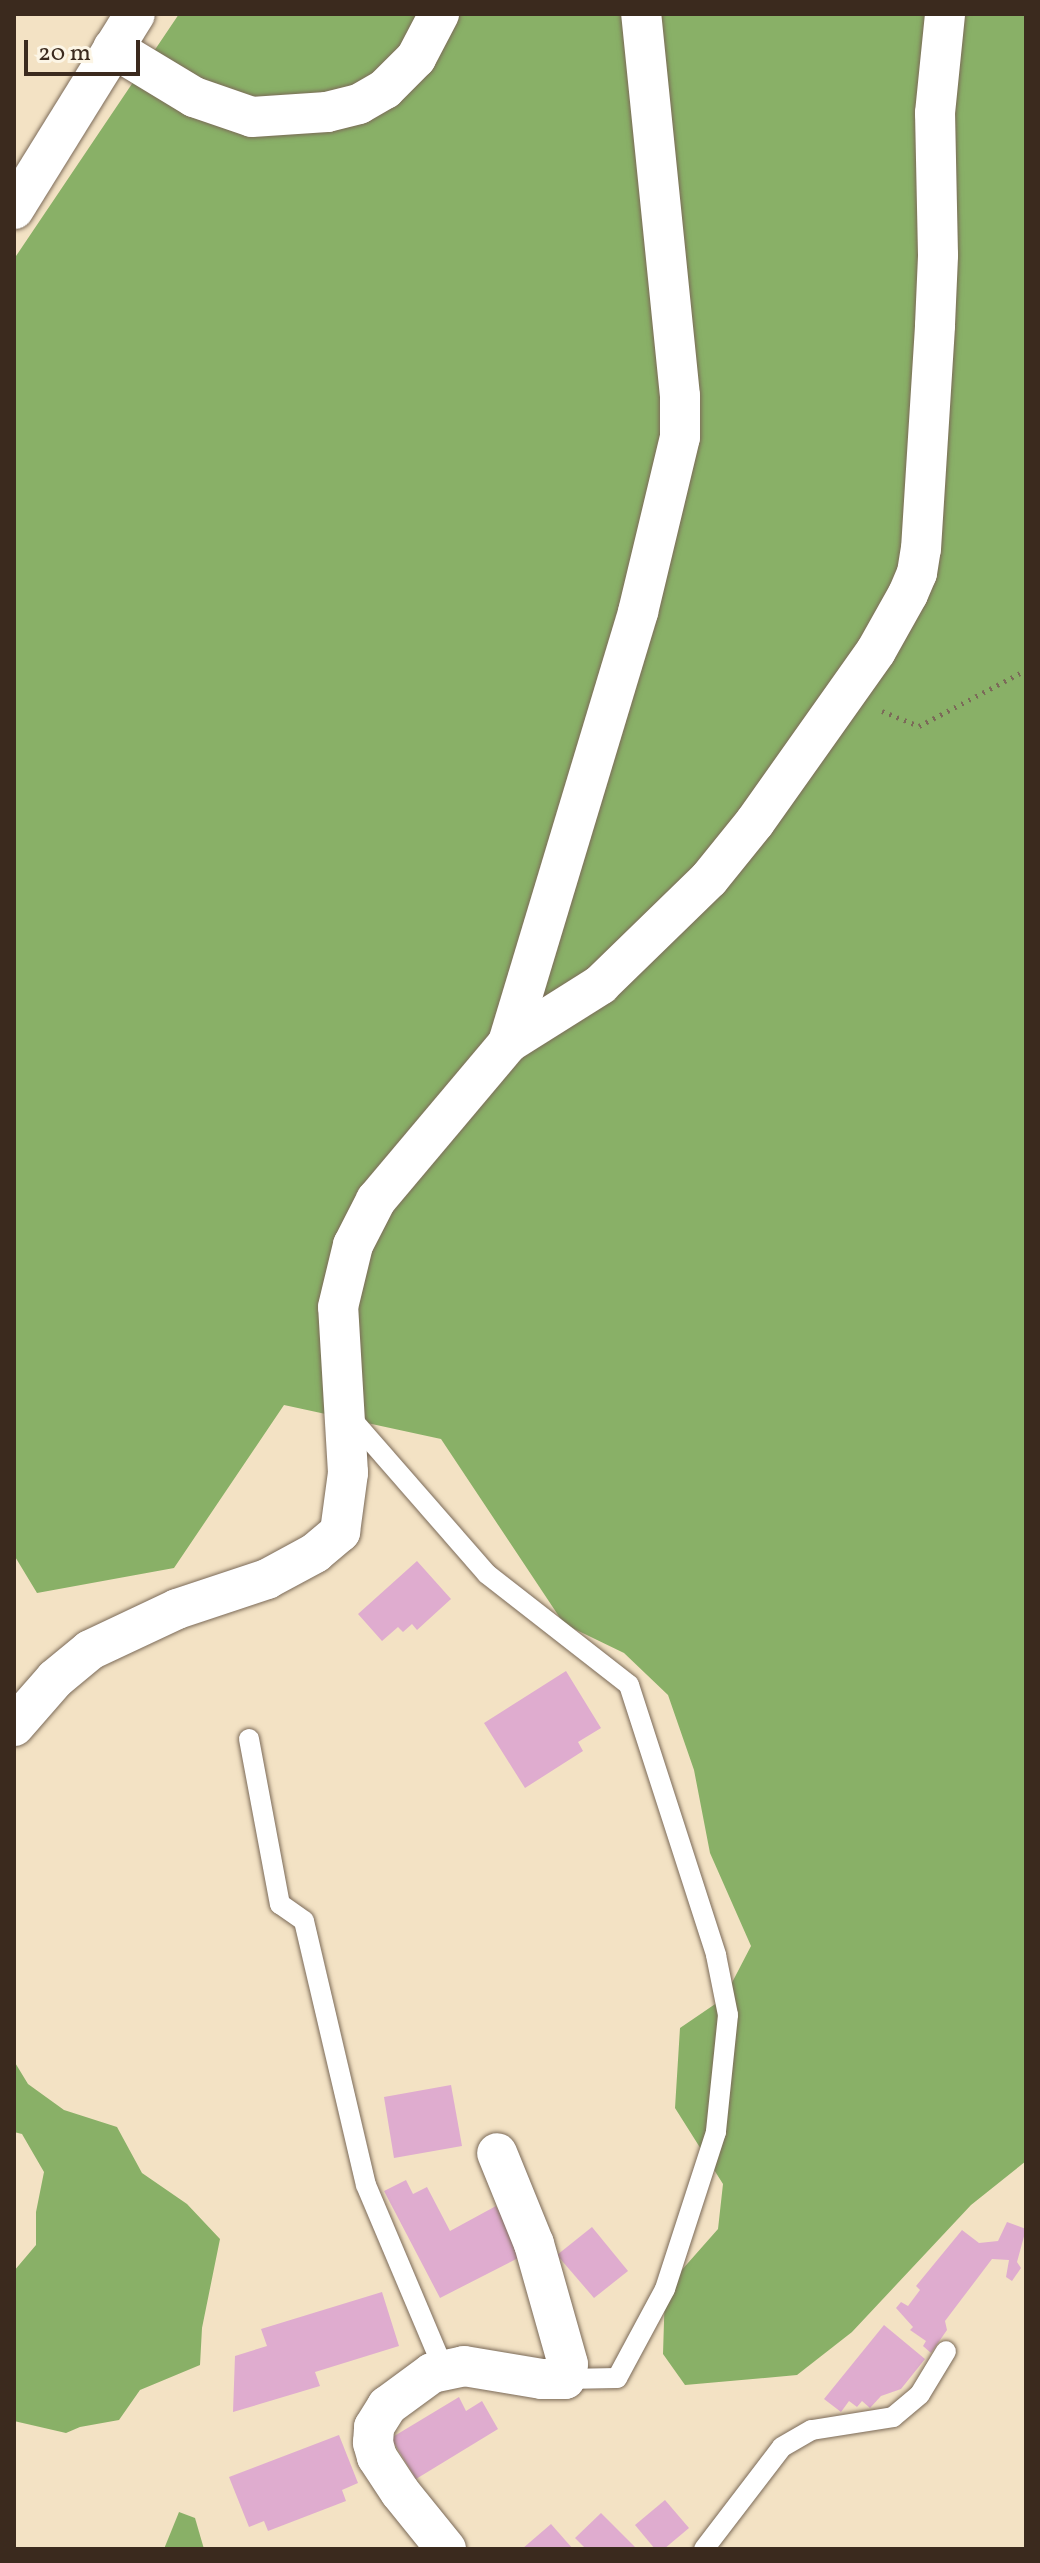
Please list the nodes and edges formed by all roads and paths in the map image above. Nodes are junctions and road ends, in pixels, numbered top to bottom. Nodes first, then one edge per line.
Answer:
1 (135, 14) edge
2 (439, 14) edge
3 (641, 14) edge
4 (945, 14) edge
5 (113, 48) junction
6 (14, 209) edge
7 (1026, 670) edge
8 (843, 696) junction
9 (508, 1043) junction
10 (342, 1408) junction
11 (14, 1726) edge
12 (249, 1739) dead end
13 (497, 2153) dead end
14 (946, 2351) dead end
15 (444, 2370) junction
16 (565, 2379) junction
17 (446, 2549) edge
18 (704, 2549) edge

1 - 5 street
2 - 5 street
3 - 9 street
4 - 8 street
5 - 6 street
7 - 8 path
8 - 9 street
9 - 10 street
10 - 11 street
10 - 16 lane
12 - 15 lane
13 - 16 street
14 - 18 lane
15 - 16 street
15 - 17 street

